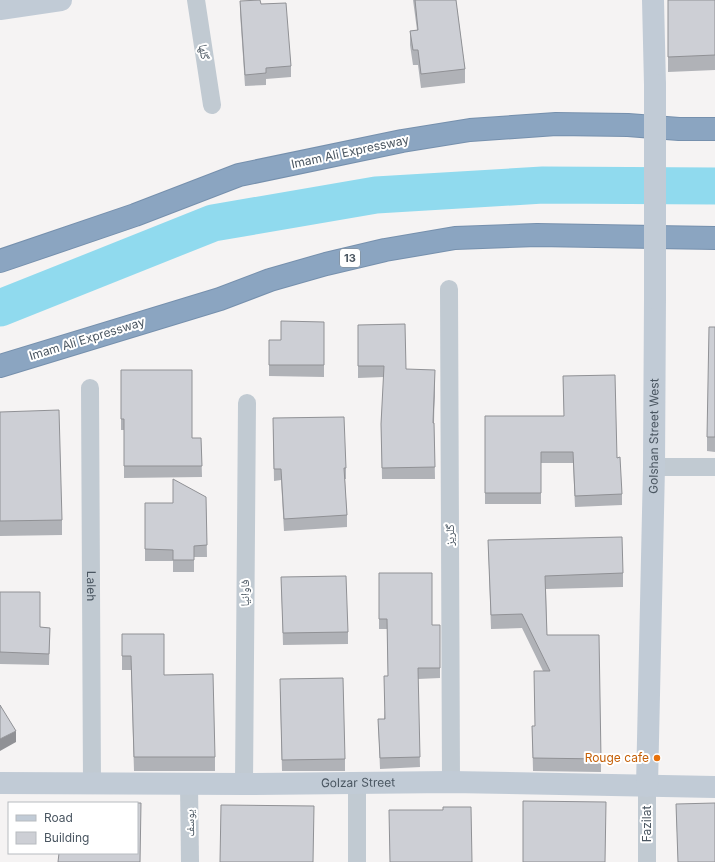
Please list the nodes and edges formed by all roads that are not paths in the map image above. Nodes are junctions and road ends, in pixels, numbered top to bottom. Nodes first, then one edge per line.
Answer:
1 (61, 0) edge
2 (196, 0) edge
3 (653, 0) edge
4 (0, 9) edge
5 (212, 104) dead end
6 (715, 129) edge
7 (715, 238) edge
8 (0, 261) edge
9 (449, 289) dead end
10 (0, 366) edge
11 (90, 388) dead end
12 (247, 403) dead end
13 (654, 467) junction
14 (715, 467) edge
15 (357, 782) junction
16 (451, 782) junction
17 (0, 783) edge
18 (92, 784) junction
19 (189, 784) junction
20 (244, 784) junction
21 (647, 786) junction
22 (715, 787) edge
23 (190, 862) edge
24 (358, 862) edge
25 (647, 862) edge

1 - 4 main road
2 - 5 street, گلها
3 - 13 main road, Golshan Street West, bridge
6 - 8 highway, Imam Ali Expressway
7 - 10 highway, Imam Ali Expressway / 13
9 - 16 street, گلریز
11 - 18 street, Laleh
12 - 20 street, فاوانیا
13 - 14 street
13 - 21 main road, Golshan Street West
15 - 16 main road, Golzar Street
15 - 20 main road, Golzar Street
15 - 24 street
16 - 21 main road, Golzar Street
17 - 18 main road, Golzar Street
18 - 19 main road, Golzar Street
19 - 20 main road, Golzar Street
19 - 23 street, یوسف
21 - 22 main road, Golzar Street
21 - 25 street, Fazilat

